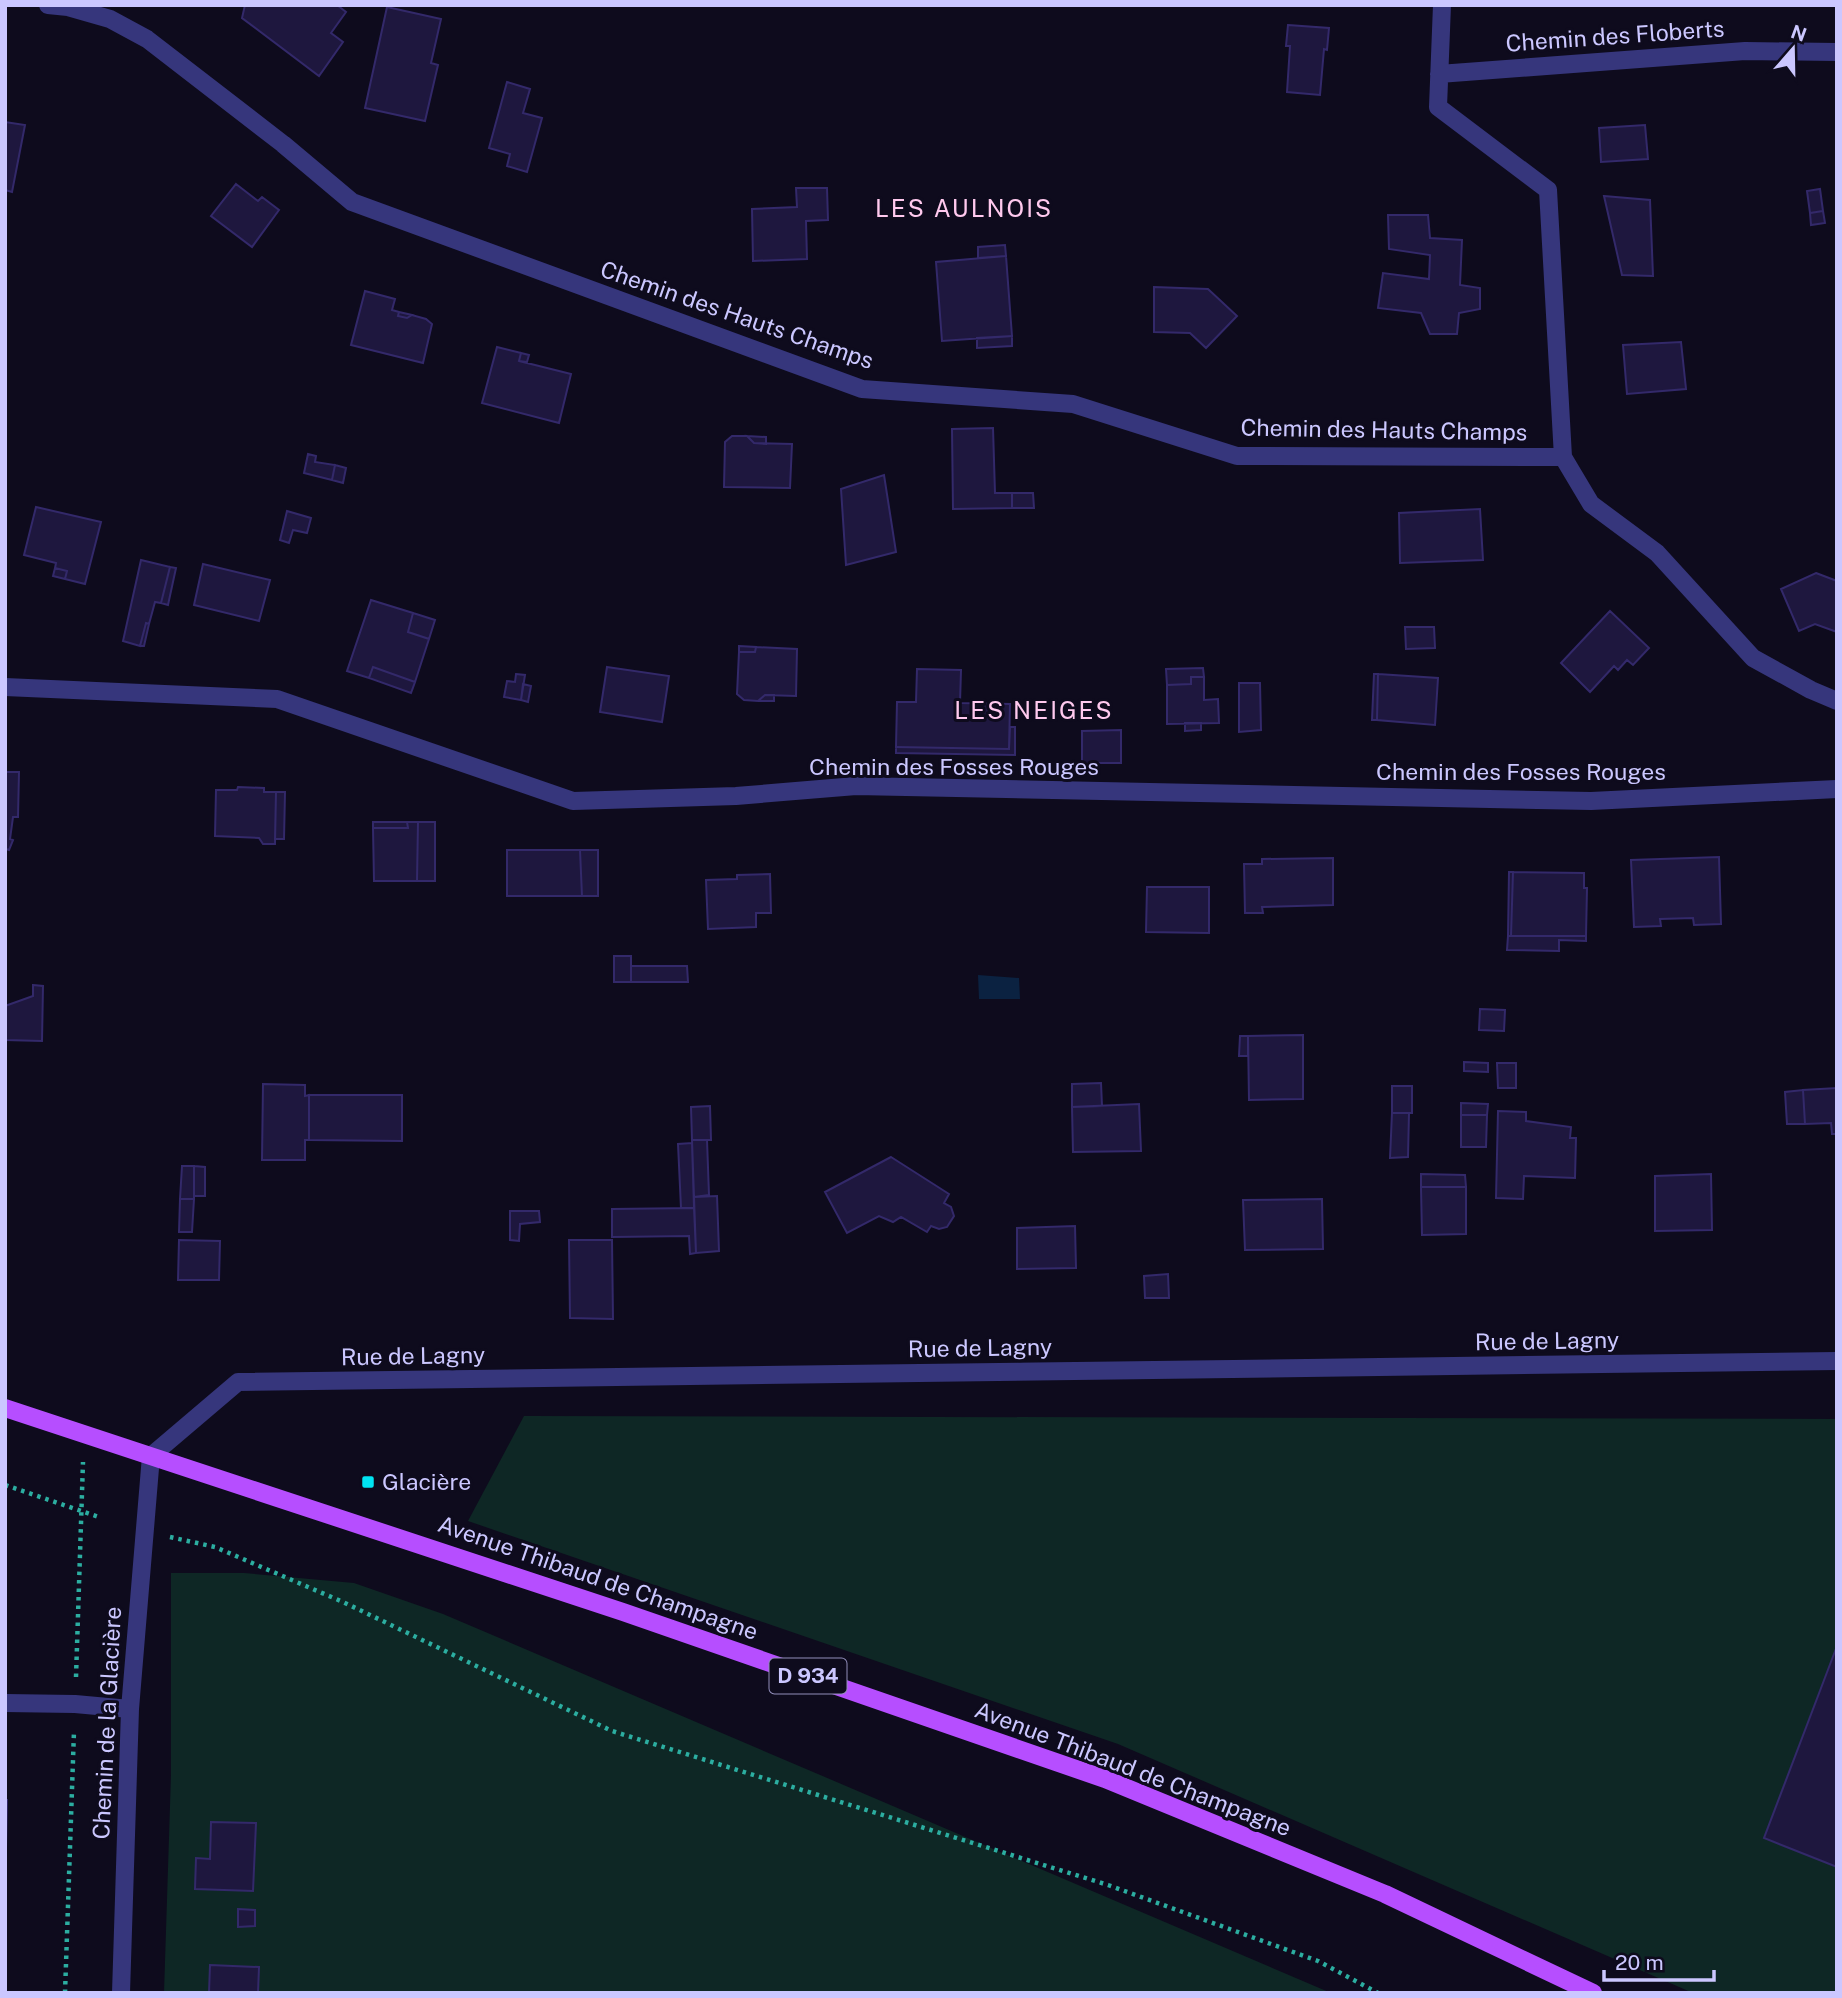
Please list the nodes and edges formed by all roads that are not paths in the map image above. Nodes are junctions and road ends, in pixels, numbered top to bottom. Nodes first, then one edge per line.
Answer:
1 (48, 5) edge
2 (1442, 5) edge
3 (1837, 52) edge
4 (1439, 74) junction
5 (1563, 457) junction
6 (5, 687) edge
7 (1837, 701) edge
8 (1837, 789) edge
9 (1837, 1362) edge
10 (5, 1408) edge
11 (151, 1456) junction
12 (5, 1703) edge
13 (130, 1709) junction
14 (121, 1993) edge
15 (1593, 1993) edge

1 - 5 street, Chemin des Hauts Champs
2 - 4 street
3 - 4 street, Chemin des Floberts
4 - 5 street
5 - 7 street
6 - 8 street, Chemin des Fosses Rouges
9 - 11 street, Rue de Lagny
10 - 11 main road, Avenue Thibaud de Champagne / D 934
11 - 13 street, Chemin de la Glacière
11 - 15 main road, Avenue Thibaud de Champagne / D 934
12 - 13 street
13 - 14 street, Chemin de la Glacière

